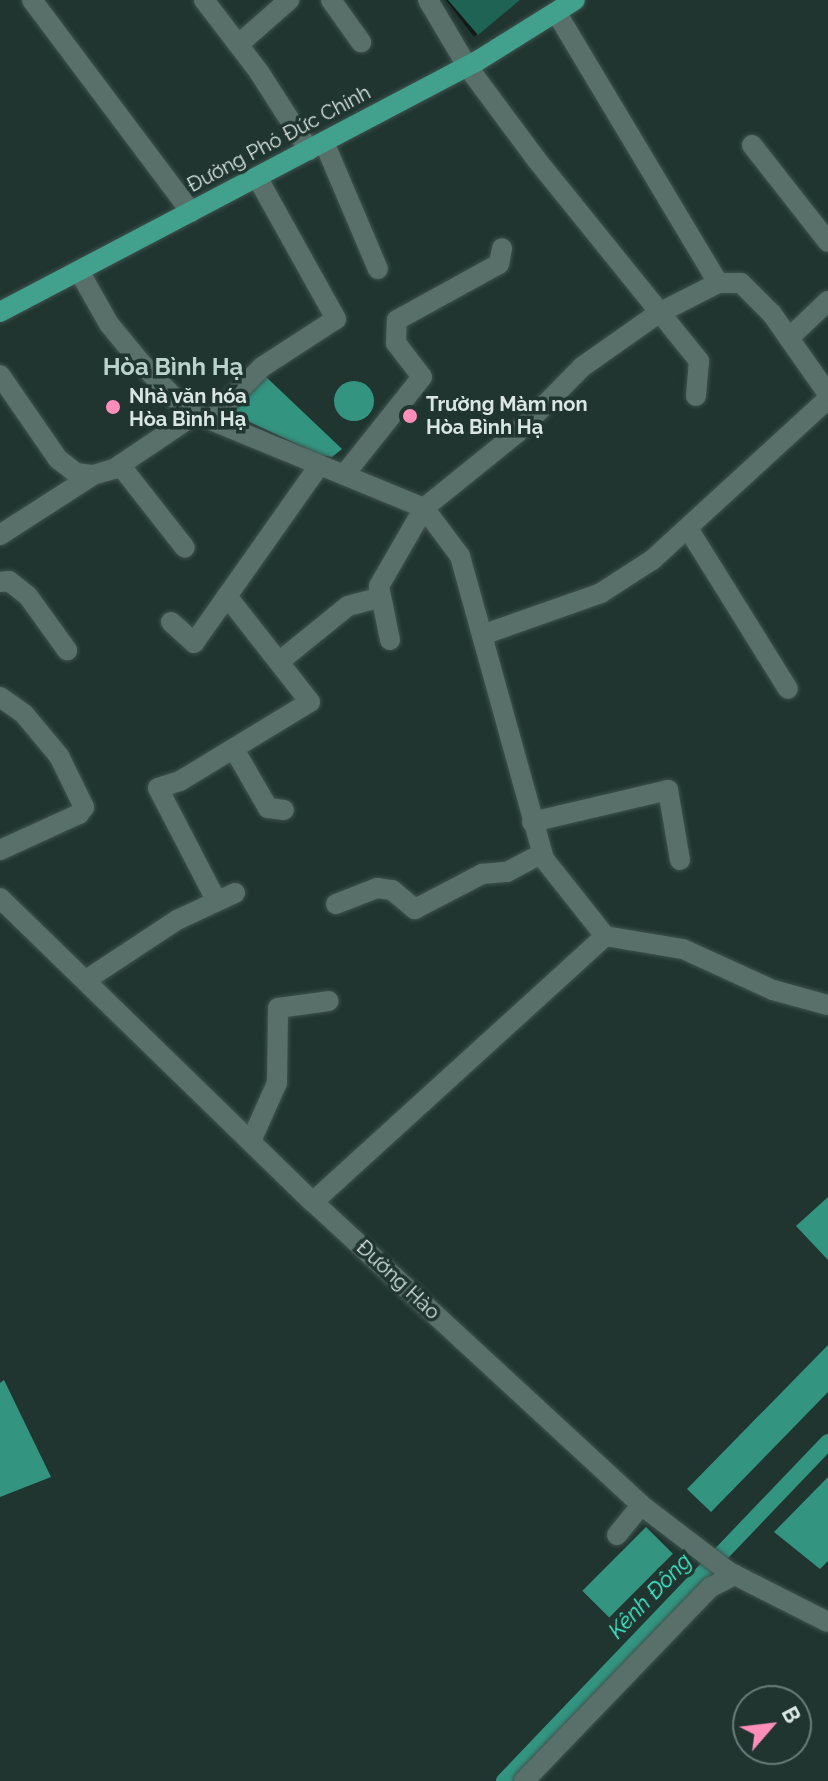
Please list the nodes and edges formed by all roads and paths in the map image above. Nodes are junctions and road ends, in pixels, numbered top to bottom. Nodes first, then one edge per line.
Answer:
1 (32, 0) edge
2 (204, 0) edge
3 (289, 0) edge
4 (331, 0) edge
5 (428, 0) edge
6 (575, 0) edge
7 (556, 12) junction
8 (361, 42) dead end
9 (239, 44) junction
10 (467, 66) junction
11 (752, 145) dead end
12 (316, 146) junction
13 (257, 177) junction
14 (191, 212) junction
15 (828, 242) edge
16 (502, 248) dead end
17 (378, 269) dead end
18 (79, 271) junction
19 (718, 283) junction
20 (828, 301) edge
21 (0, 312) edge
22 (657, 314) junction
23 (789, 338) junction
24 (0, 375) edge
25 (696, 396) dead end
26 (828, 396) edge
27 (205, 415) junction
28 (120, 465) junction
29 (318, 467) junction
30 (93, 475) junction
31 (344, 475) junction
32 (424, 508) junction
33 (689, 530) junction
34 (0, 535) edge
35 (185, 548) dead end
36 (0, 582) edge
37 (227, 596) junction
38 (378, 598) junction
39 (171, 622) dead end
40 (482, 635) junction
41 (390, 640) dead end
42 (67, 650) dead end
43 (280, 661) junction
44 (788, 689) dead end
45 (0, 697) edge
46 (234, 749) junction
47 (284, 810) dead end
48 (532, 822) junction
49 (0, 850) edge
50 (542, 853) junction
51 (680, 860) dead end
52 (0, 898) edge
53 (336, 904) dead end
54 (605, 936) junction
55 (86, 980) junction
56 (329, 1001) dead end
57 (828, 1005) edge
58 (251, 1141) junction
59 (313, 1202) junction
60 (641, 1505) junction
61 (617, 1535) dead end
62 (732, 1574) junction
63 (828, 1622) edge
64 (524, 1781) edge

1 - 14 street
2 - 9 street
3 - 9 street
4 - 8 street
5 - 10 street
6 - 7 main road, Đường Phó Đức Chính
7 - 10 main road, Đường Phó Đức Chính
7 - 19 street
9 - 12 street
10 - 12 main road, Đường Phó Đức Chính
10 - 22 street
11 - 15 street
12 - 13 main road, Đường Phó Đức Chính
12 - 17 street
13 - 14 main road, Đường Phó Đức Chính
13 - 27 street
14 - 18 main road, Đường Phó Đức Chính
16 - 31 street
18 - 21 main road, Đường Phó Đức Chính
18 - 27 street
19 - 22 street
19 - 23 street
20 - 23 street
22 - 25 street
22 - 32 street
23 - 26 street
24 - 30 street
26 - 33 street
27 - 28 street
27 - 29 street
28 - 30 street
28 - 35 street
29 - 31 street
29 - 37 street
30 - 34 street
31 - 32 street
32 - 38 street
32 - 40 street
33 - 40 street
33 - 44 street
36 - 42 street
37 - 39 street
37 - 43 street
38 - 41 street
38 - 43 street
40 - 48 street
43 - 46 street
45 - 49 street
46 - 47 street
46 - 55 street
48 - 50 street
48 - 51 street
50 - 53 street
50 - 54 street
52 - 55 street, Đường Hào
54 - 57 street
54 - 59 street
55 - 58 street, Đường Hào
56 - 58 street
58 - 59 street, Đường Hào
59 - 60 street, Đường Hào
60 - 61 street
60 - 62 street, Đường Hào
62 - 63 street, Đường Hào
62 - 64 street

